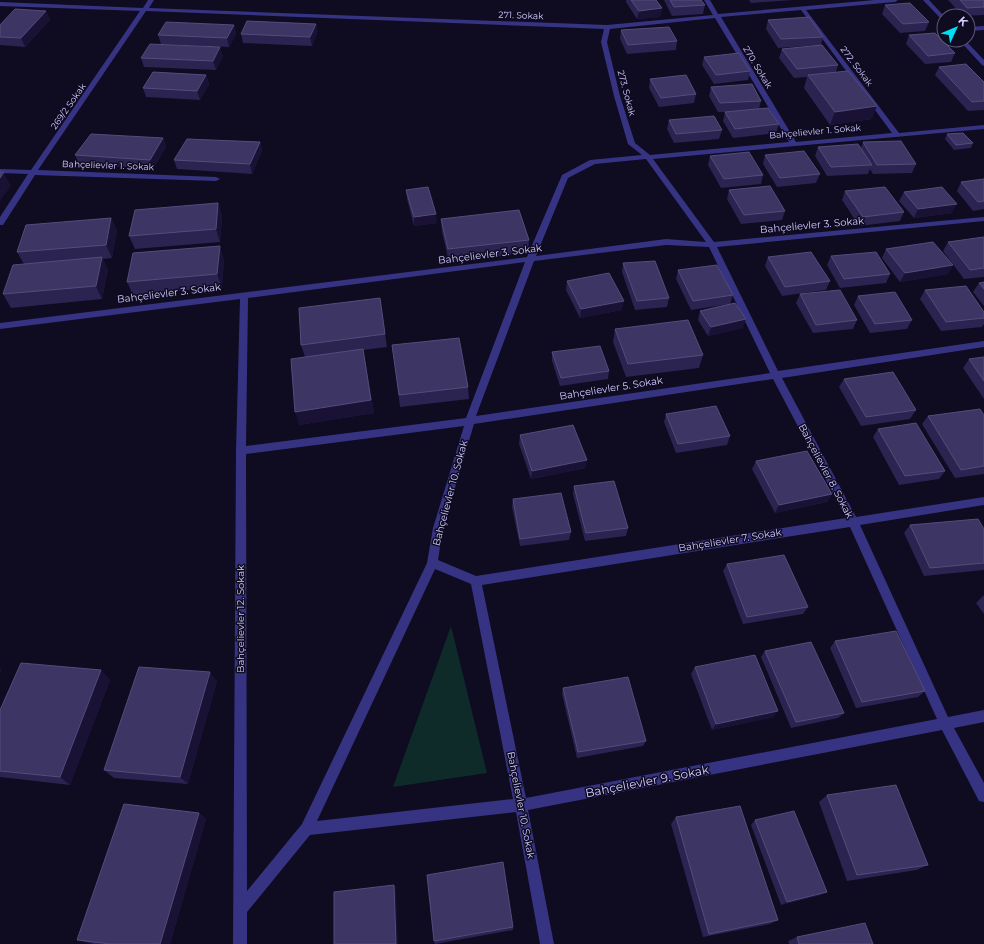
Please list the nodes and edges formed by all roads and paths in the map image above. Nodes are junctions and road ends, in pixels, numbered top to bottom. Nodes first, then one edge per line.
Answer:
1 (151, 0) edge
2 (707, 0) edge
3 (895, 0) edge
4 (926, 0) edge
5 (0, 4) edge
6 (802, 8) junction
7 (145, 10) junction
8 (936, 11) edge
9 (716, 16) junction
10 (607, 27) junction
11 (969, 48) edge
12 (984, 64) edge
13 (984, 127) edge
14 (897, 134) junction
15 (794, 143) junction
16 (648, 157) junction
17 (594, 162) joint
18 (0, 171) edge
19 (33, 172) junction
20 (216, 179) dead end
21 (984, 219) edge
22 (0, 223) edge
23 (712, 245) junction
24 (530, 260) junction
25 (244, 295) junction
26 (0, 326) edge
27 (984, 344) edge
28 (775, 374) junction
29 (470, 421) junction
30 (241, 451) junction
31 (984, 501) edge
32 (852, 520) junction
33 (432, 563) junction
34 (476, 581) junction
35 (984, 716) edge
36 (945, 723) junction
37 (984, 796) edge
38 (521, 805) junction
39 (307, 829) junction
40 (239, 911) junction
41 (240, 944) edge
42 (547, 944) edge

1 - 7 street, 269/2 Sokak
2 - 9 street, 270. Sokak
3 - 6 street, 271. Sokak
4 - 8 street
5 - 7 street, 271. Sokak
6 - 9 street, 271. Sokak
6 - 14 street, 272. Sokak
7 - 10 street, 271. Sokak
7 - 19 street, 269/2 Sokak
9 - 10 street, 271. Sokak
9 - 15 street, 270. Sokak
10 - 16 street, 273. Sokak
11 - 12 street
13 - 14 street, Bahçelievler 1. Sokak
14 - 15 street, Bahçelievler 1. Sokak
15 - 16 street, Bahçelievler 1. Sokak
16 - 17 street, Bahçelievler 1. Sokak
16 - 23 street, Bahçelievler 8. Sokak
17 - 24 street, Bahçelievler 10. Sokak
18 - 19 street, Bahçelievler 1. Sokak
19 - 20 street, Bahçelievler 1. Sokak
19 - 22 street, 269/2 Sokak
21 - 23 street, Bahçelievler 3. Sokak
23 - 24 street, Bahçelievler 3. Sokak
23 - 28 street, Bahçelievler 8. Sokak
24 - 25 street, Bahçelievler 3. Sokak
24 - 29 street, Bahçelievler 10. Sokak
25 - 26 street, Bahçelievler 3. Sokak
25 - 30 street, Bahçelievler 12. Sokak
27 - 28 street, Bahçelievler 5. Sokak
28 - 29 street, Bahçelievler 5. Sokak
28 - 32 street, Bahçelievler 8. Sokak
29 - 30 street, Bahçelievler 5. Sokak
29 - 33 street, Bahçelievler 10. Sokak
30 - 40 street, Bahçelievler 12. Sokak
31 - 32 street, Bahçelievler 7. Sokak
32 - 34 street, Bahçelievler 7. Sokak
32 - 36 street, Bahçelievler 8. Sokak
33 - 34 street
33 - 39 street, Bahçelievler 10. Sokak
34 - 38 street, Bahçelievler 10. Sokak
35 - 36 street, Bahçelievler 9. Sokak
36 - 37 street, Bahçelievler 8. Sokak
36 - 38 street, Bahçelievler 9. Sokak
38 - 39 street, Bahçelievler 9. Sokak
38 - 42 street, Bahçelievler 10. Sokak
39 - 40 street, Bahçelievler 10. Sokak
40 - 41 street, Bahçelievler 12. Sokak

